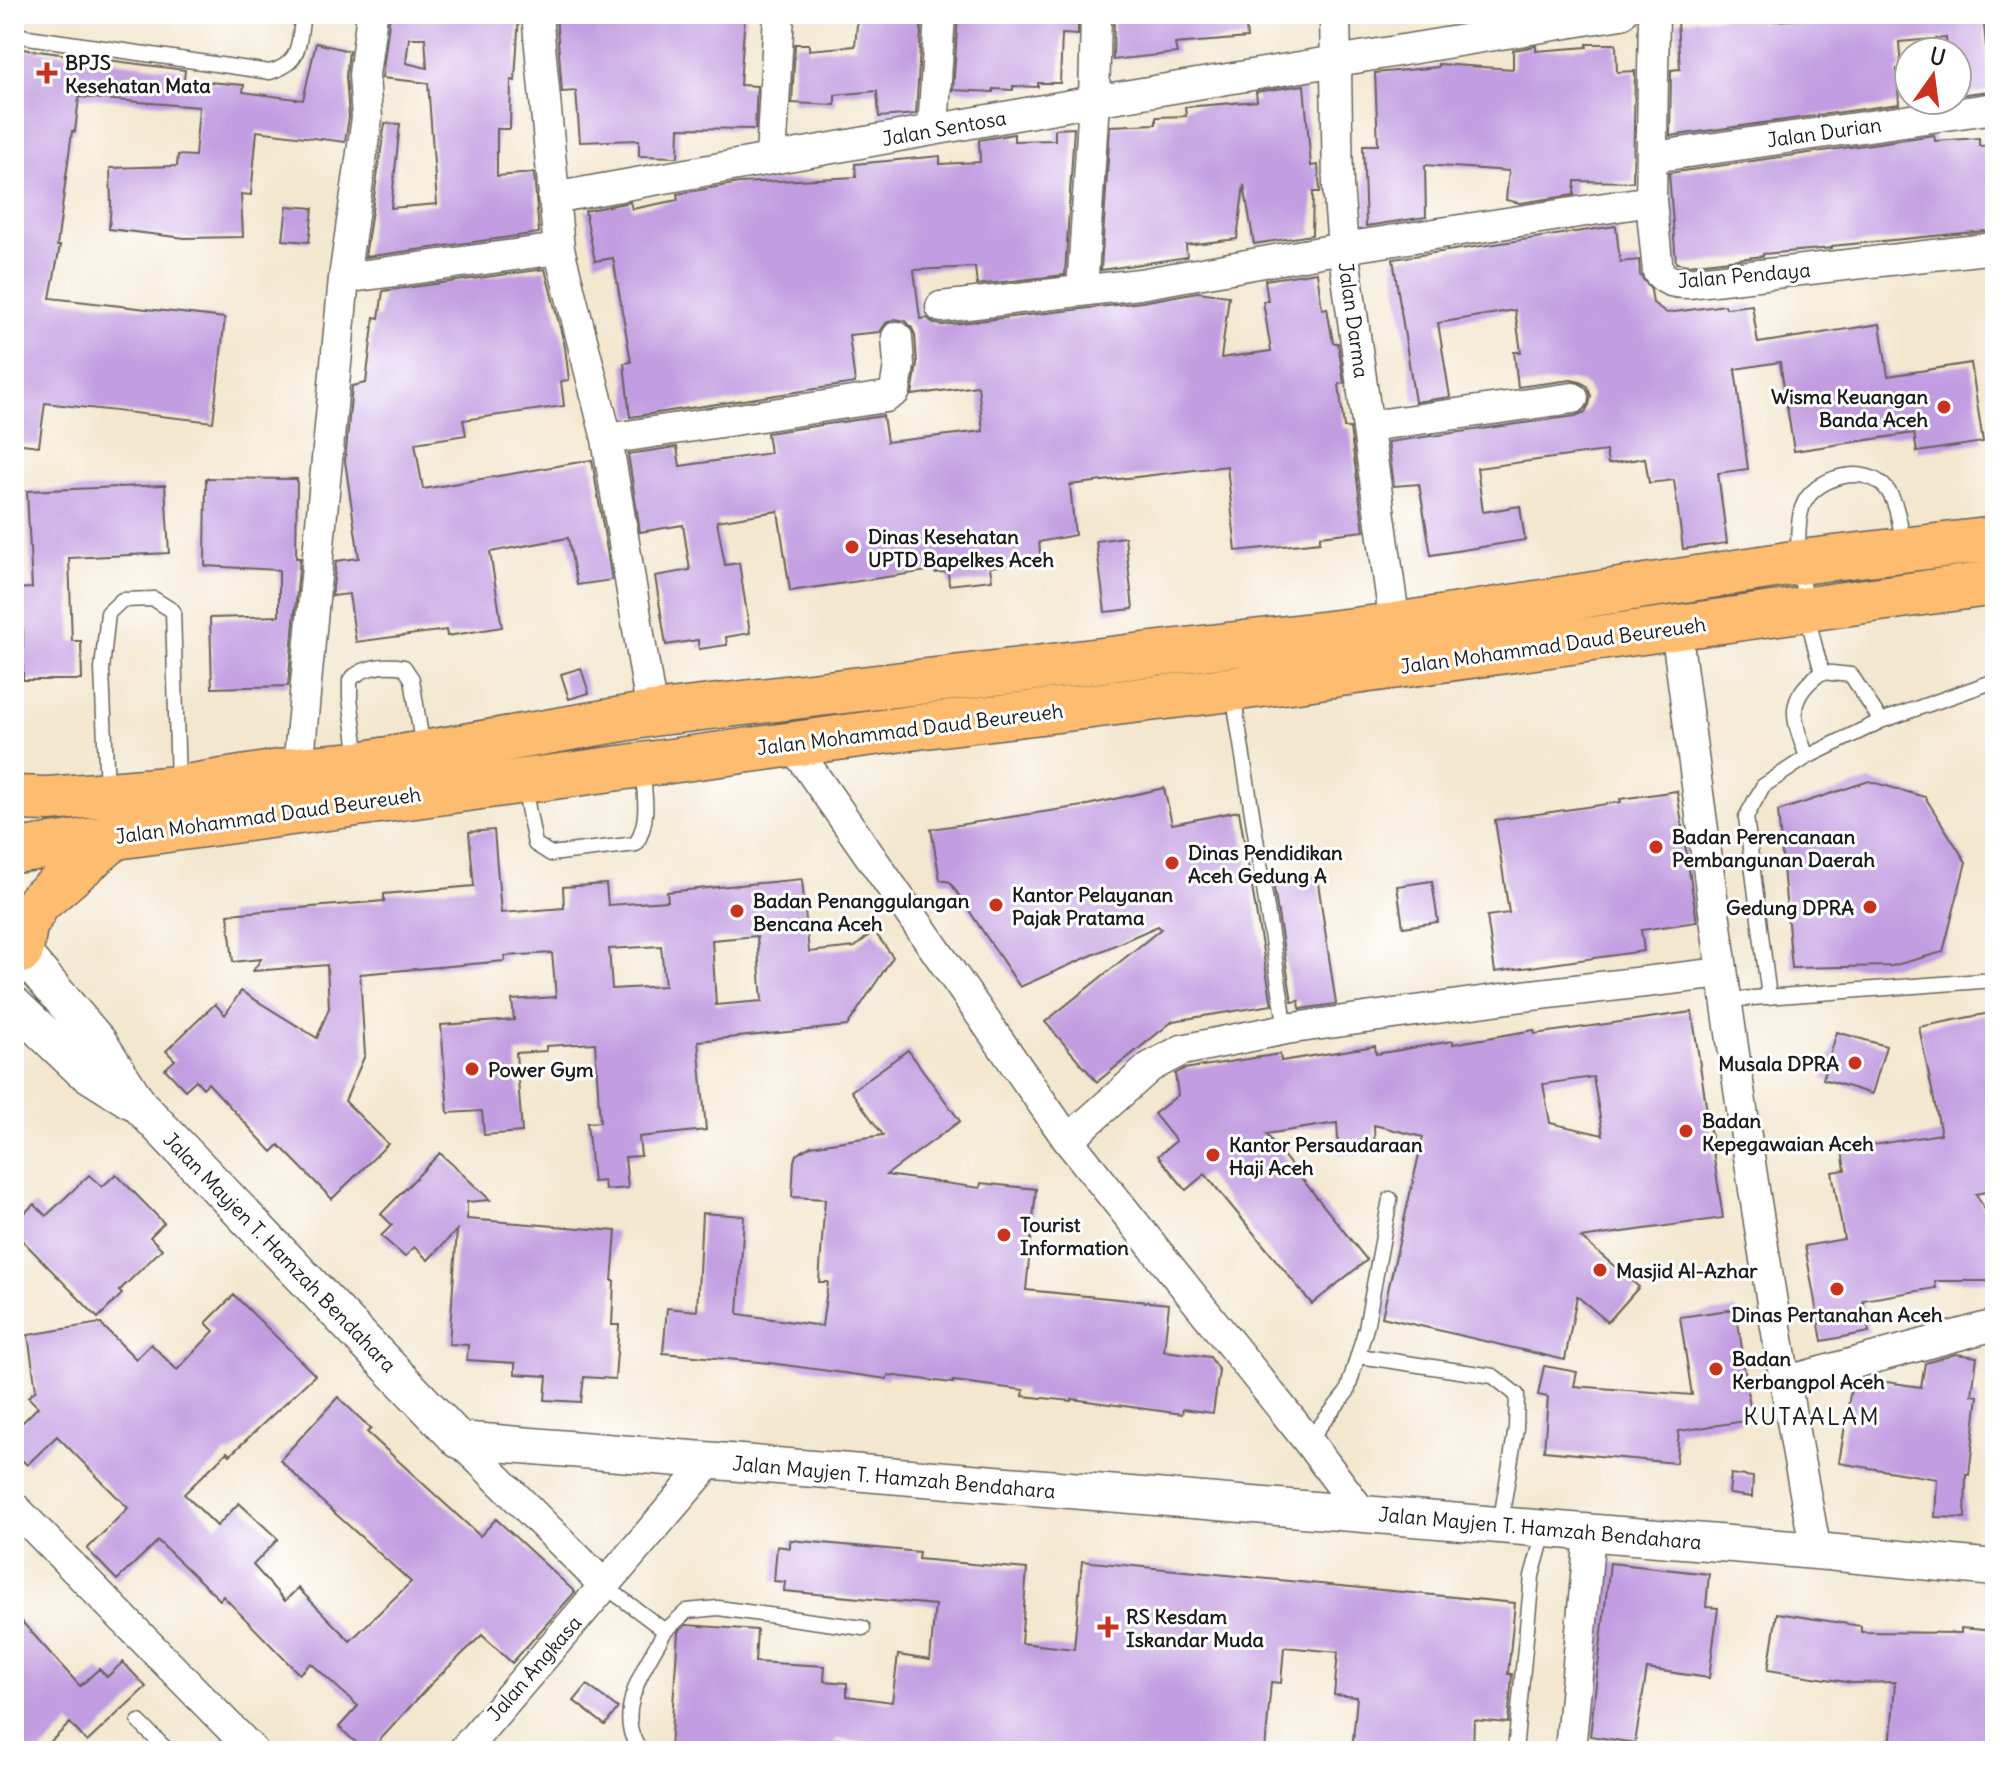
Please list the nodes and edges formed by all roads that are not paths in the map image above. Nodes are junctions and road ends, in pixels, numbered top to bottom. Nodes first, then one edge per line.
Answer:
1 (303, 14) edge
2 (372, 14) edge
3 (537, 14) edge
4 (779, 14) edge
5 (940, 14) edge
6 (1096, 14) edge
7 (1335, 14) edge
8 (1621, 14) edge
9 (1654, 14) edge
10 (1514, 23) edge
11 (14, 35) edge
12 (1335, 62) junction
13 (1094, 101) junction
14 (1995, 108) edge
15 (933, 130) junction
16 (1653, 157) junction
17 (771, 159) junction
18 (553, 198) junction
19 (1651, 201) junction
20 (1343, 248) junction
21 (1995, 248) edge
22 (559, 249) junction
23 (344, 278) junction
24 (1082, 291) junction
25 (941, 307) dead end
26 (897, 337) dead end
27 (1573, 398) dead end
28 (1369, 426) junction
29 (607, 439) junction
30 (1995, 539) edge
31 (1905, 549) junction
32 (1800, 562) junction
33 (1995, 583) edge
34 (1806, 608) junction
35 (1395, 625) junction
36 (1676, 628) junction
37 (1822, 672) junction
38 (1995, 681) edge
39 (1232, 689) junction
40 (652, 714) junction
41 (1881, 721) junction
42 (792, 744) junction
43 (423, 751) junction
44 (1807, 757) junction
45 (359, 764) junction
46 (642, 765) junction
47 (298, 769) junction
48 (523, 780) junction
49 (179, 788) junction
50 (14, 798) edge
51 (112, 815) junction
52 (14, 851) edge
53 (18, 947) edge
54 (1995, 980) edge
55 (1724, 986) junction
56 (1769, 997) junction
57 (14, 1005) edge
58 (1286, 1029) junction
59 (139, 1105) junction
60 (1068, 1140) junction
61 (1390, 1199) dead end
62 (1995, 1325) edge
63 (1359, 1356) junction
64 (1784, 1382) junction
65 (459, 1440) junction
66 (1308, 1441) junction
67 (710, 1462) junction
68 (14, 1507) edge
69 (1362, 1513) junction
70 (1500, 1525) junction
71 (1545, 1529) junction
72 (1590, 1533) junction
73 (1816, 1551) junction
74 (1995, 1568) edge
75 (605, 1586) junction
76 (863, 1628) dead end
77 (665, 1631) junction
78 (139, 1722) dead end
79 (168, 1751) edge
80 (253, 1751) edge
81 (463, 1751) edge
82 (641, 1751) edge
83 (1515, 1751) edge
84 (1570, 1751) edge

1 - 11 lane
2 - 23 street
3 - 18 street
4 - 17 street
5 - 15 street
6 - 13 street
7 - 12 street, Jalan Darma
8 - 10 street, Jalan Sentosa
9 - 16 street, Jalan Pendaya
10 - 12 street, Jalan Sentosa
12 - 13 street, Jalan Sentosa
12 - 20 street, Jalan Darma
13 - 15 street, Jalan Sentosa
13 - 24 street
14 - 16 street, Jalan Durian
15 - 17 street, Jalan Sentosa
16 - 19 street, Jalan Pendaya
17 - 18 street, Jalan Sentosa
18 - 22 street
19 - 20 street
19 - 21 street, Jalan Pendaya
20 - 24 street
20 - 28 street, Jalan Darma
22 - 23 street
22 - 29 street
23 - 47 street
24 - 25 street
26 - 29 street
27 - 28 street
28 - 35 street, Jalan Darma
29 - 40 street
30 - 31 highway, Jalan Mohammad Daud Beureueh
31 - 32 highway, Jalan Mohammad Daud Beureueh
31 - 32 lane
32 - 34 lane
32 - 35 highway, Jalan Mohammad Daud Beureueh
33 - 34 highway, Jalan Mohammad Daud Beureueh
34 - 36 highway, Jalan Mohammad Daud Beureueh
34 - 37 lane
35 - 40 highway, Jalan Mohammad Daud Beureueh
36 - 39 highway, Jalan Mohammad Daud Beureueh
36 - 55 street
37 - 41 lane
37 - 44 lane
38 - 41 lane
39 - 42 highway, Jalan Mohammad Daud Beureueh
39 - 58 lane
40 - 43 highway, Jalan Mohammad Daud Beureueh
41 - 44 lane
42 - 46 highway, Jalan Mohammad Daud Beureueh
42 - 60 street
43 - 45 highway, Jalan Mohammad Daud Beureueh
43 - 45 lane
44 - 56 lane
45 - 47 highway, Jalan Mohammad Daud Beureueh
46 - 48 highway, Jalan Mohammad Daud Beureueh
46 - 48 lane
47 - 49 highway, Jalan Mohammad Daud Beureueh
48 - 51 highway, Jalan Mohammad Daud Beureueh
49 - 51 highway, Jalan Mohammad Daud Beureueh
49 - 51 lane
50 - 51 highway, Jalan Mohammad Daud Beureueh
51 - 52 highway, Jalan Mohammad Daud Beureueh
51 - 53 highway
53 - 59 street, Jalan Mayjen T. Hamzah Bendahara
54 - 56 lane
55 - 56 lane
55 - 58 street
55 - 64 street
57 - 59 street
58 - 60 street
59 - 65 street, Jalan Mayjen T. Hamzah Bendahara
60 - 66 street
61 - 63 lane
62 - 64 street
63 - 66 lane
63 - 70 lane
64 - 73 street
65 - 67 street, Jalan Mayjen T. Hamzah Bendahara
65 - 75 street
66 - 69 street
67 - 69 street, Jalan Mayjen T. Hamzah Bendahara
67 - 75 street, Jalan Angkasa
68 - 80 street
69 - 70 street, Jalan Mayjen T. Hamzah Bendahara
70 - 71 street, Jalan Mayjen T. Hamzah Bendahara
71 - 72 street, Jalan Mayjen T. Hamzah Bendahara
71 - 83 lane
72 - 73 street, Jalan Mayjen T. Hamzah Bendahara
72 - 84 street
73 - 74 street, Jalan Mayjen T. Hamzah Bendahara
75 - 77 lane
75 - 81 street, Jalan Angkasa
76 - 77 lane
77 - 82 lane
78 - 79 lane

